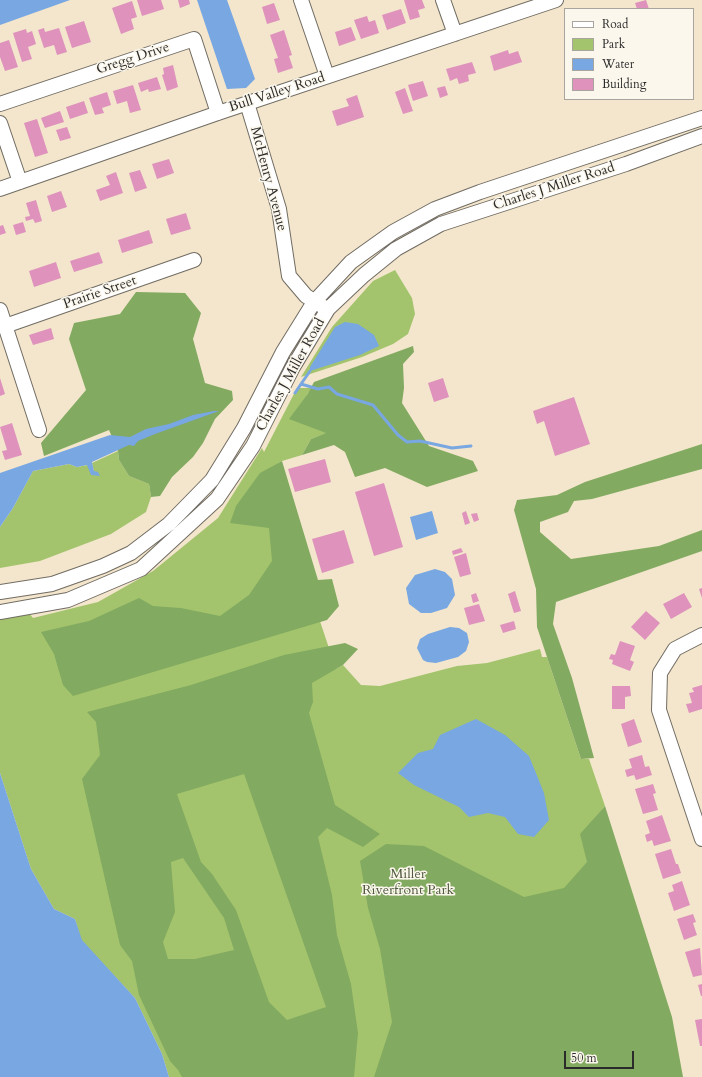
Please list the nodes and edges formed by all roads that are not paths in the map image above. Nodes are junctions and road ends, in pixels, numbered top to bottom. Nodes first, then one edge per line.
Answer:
1 (301, 0) edge
2 (443, 0) edge
3 (556, 0) edge
4 (455, 34) junction
5 (327, 76) junction
6 (247, 103) junction
7 (0, 104) edge
8 (218, 113) junction
9 (702, 118) edge
10 (0, 123) edge
11 (702, 136) edge
12 (20, 182) junction
13 (0, 189) edge
14 (194, 260) dead end
15 (314, 302) junction
16 (328, 309) junction
17 (0, 310) edge
18 (5, 326) junction
19 (39, 430) dead end
20 (0, 592) edge
21 (0, 612) edge
22 (702, 635) edge
23 (697, 806) edge
24 (702, 839) edge

1 - 5 street
2 - 4 street
3 - 4 street, Bull Valley Road
4 - 5 street, Bull Valley Road
5 - 6 street, Bull Valley Road
6 - 8 street, Bull Valley Road
6 - 15 street, McHenry Avenue
7 - 8 street, Gregg Drive
8 - 12 street, Bull Valley Road
9 - 15 street, Charles J Miller Road
10 - 12 street
11 - 16 street, Charles J Miller Road
12 - 13 street, Bull Valley Road
14 - 18 street, Prairie Street
15 - 16 street, McHenry Avenue
15 - 20 street, Charles J Miller Road
16 - 21 street, Charles J Miller Road
17 - 18 street
18 - 19 street
22 - 23 street
23 - 24 street

